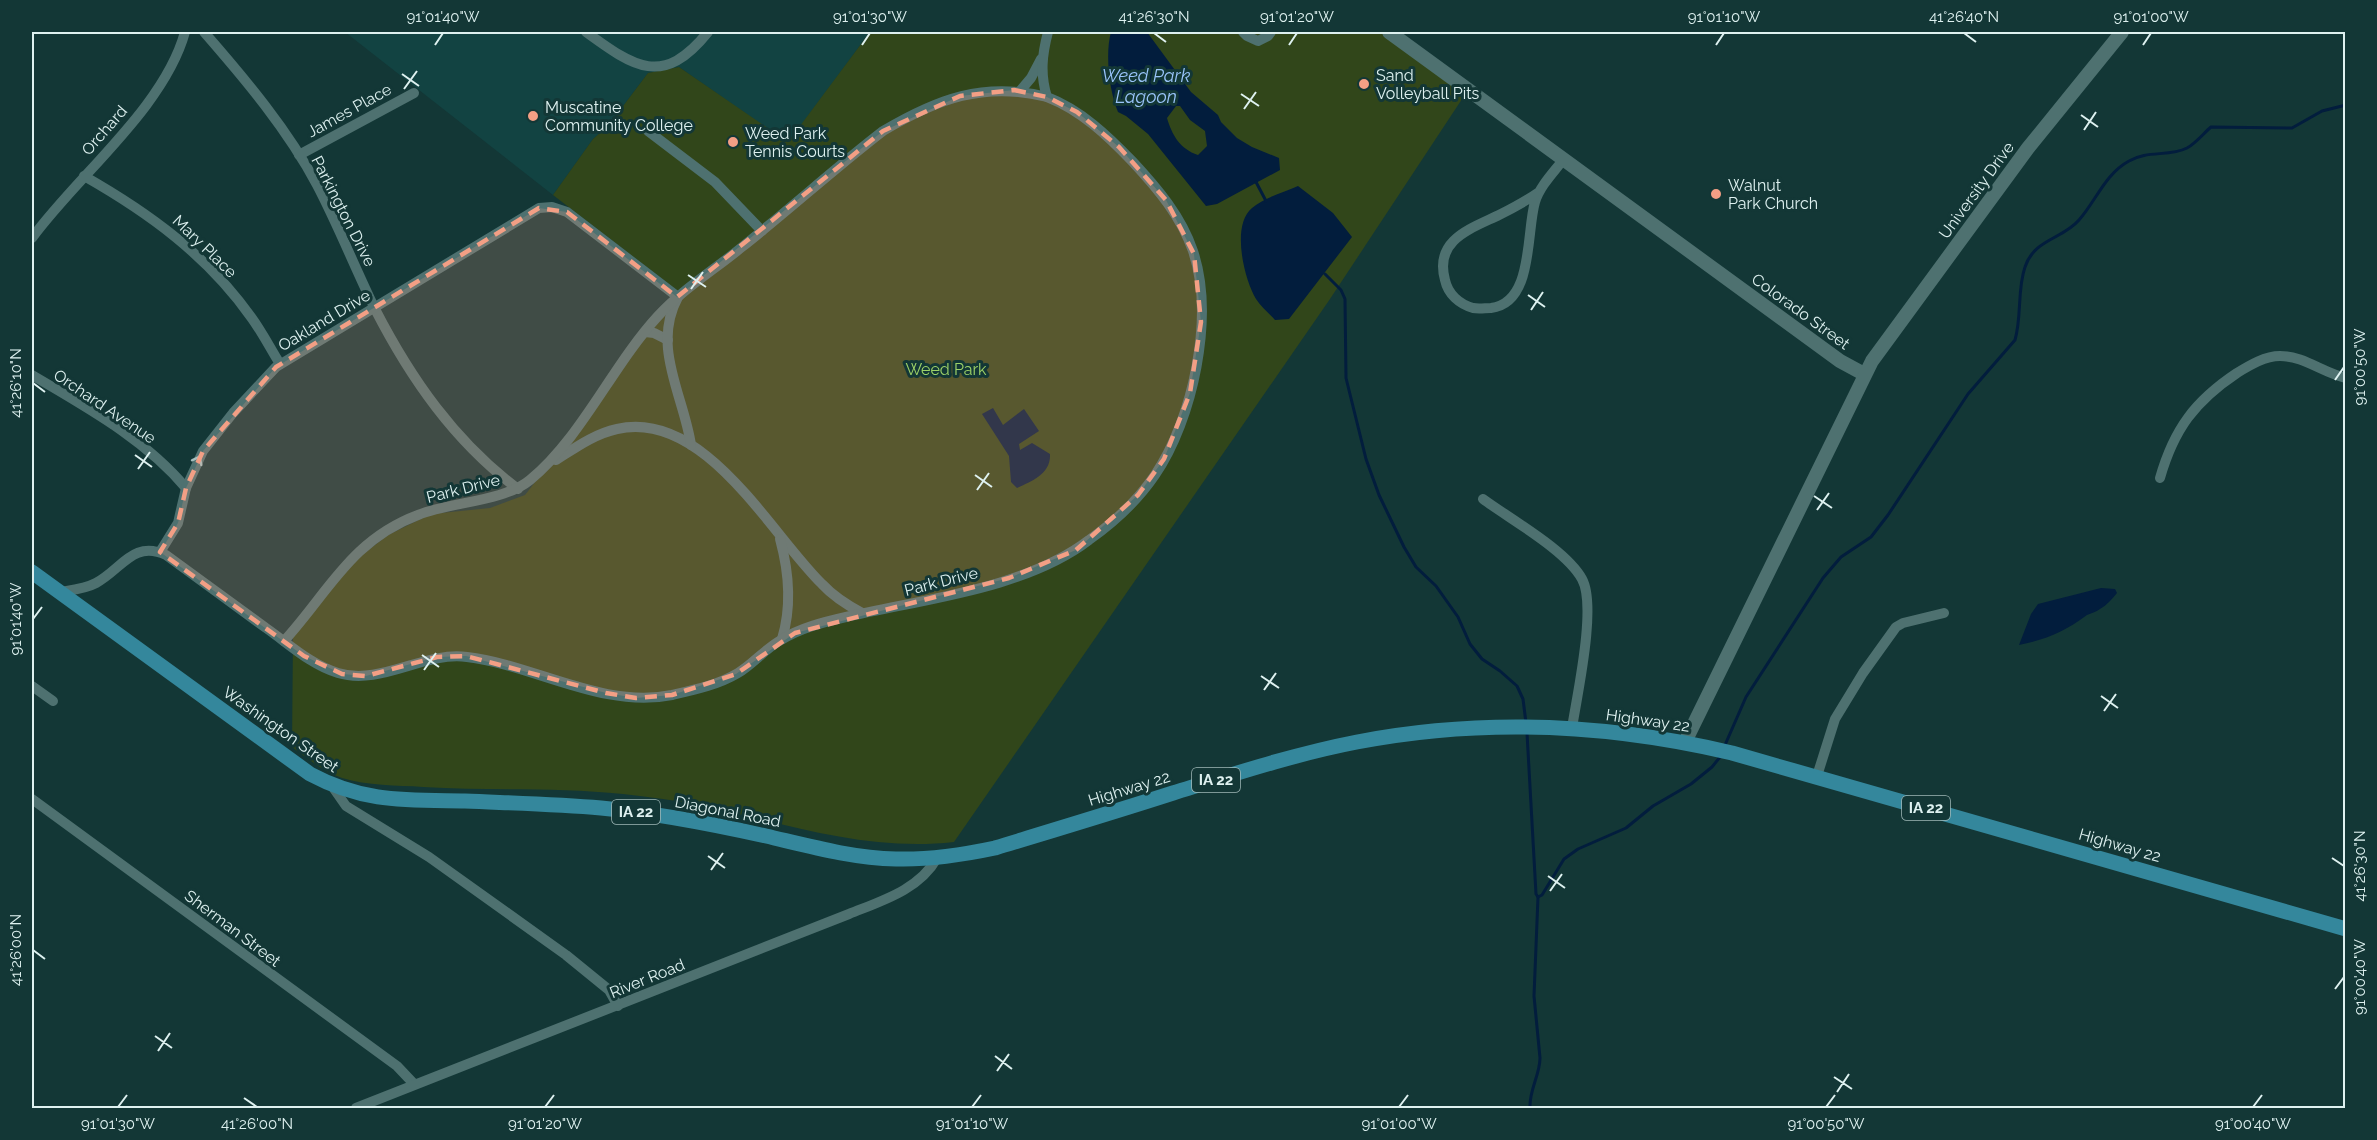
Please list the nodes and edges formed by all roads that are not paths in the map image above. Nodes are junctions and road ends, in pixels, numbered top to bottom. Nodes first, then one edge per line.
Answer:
1 (184, 32) edge
2 (204, 32) edge
3 (586, 32) edge
4 (708, 32) edge
5 (1048, 32) edge
6 (1243, 32) edge
7 (1272, 32) edge
8 (1389, 32) edge
9 (2122, 32) edge
10 (1041, 58) junction
11 (1020, 91) junction
12 (414, 93) dead end
13 (1047, 97) junction
14 (648, 131) dead end
15 (299, 156) junction
16 (1563, 160) junction
17 (84, 176) junction
18 (1539, 192) junction
19 (762, 231) junction
20 (32, 236) edge
21 (678, 297) junction
22 (374, 307) junction
23 (645, 332) junction
24 (668, 340) junction
25 (280, 364) junction
26 (1864, 374) junction
27 (32, 375) edge
28 (2346, 378) edge
29 (691, 445) junction
30 (548, 465) junction
31 (2160, 478) dead end
32 (186, 488) junction
33 (518, 489) junction
34 (1483, 499) dead end
35 (778, 532) junction
36 (160, 552) junction
37 (32, 572) edge
38 (59, 592) junction
39 (1944, 613) dead end
40 (862, 614) junction
41 (782, 639) junction
42 (284, 641) junction
43 (32, 686) edge
44 (53, 701) dead end
45 (1572, 728) junction
46 (1685, 742) junction
47 (1817, 776) junction
48 (332, 786) junction
49 (32, 799) edge
50 (937, 858) junction
51 (2346, 928) edge
52 (618, 1006) junction
53 (414, 1084) junction
54 (356, 1108) edge

1 - 17 street, Orchard
2 - 15 street, Parkington Drive
3 - 4 street
5 - 10 street
6 - 7 street
8 - 16 street, Colorado Street
9 - 26 street, University Drive
10 - 11 street
10 - 13 street
11 - 13 street, Park Drive
11 - 19 street, Park Drive
12 - 15 street, James Place
13 - 40 street, Park Drive
14 - 19 street
15 - 22 street, Parkington Drive
16 - 18 street
16 - 26 street, Colorado Street
17 - 20 street, Orchard
17 - 25 street, Mary Place
18 - 18 street
19 - 21 street, Park Drive
21 - 22 street, Oakland Drive
21 - 23 street, Park Drive
21 - 24 street
22 - 25 street, Oakland Drive
22 - 33 street, Parkington Drive
23 - 24 street
23 - 30 street, Park Drive
24 - 29 street
32 -> 25 street, Oakland Drive
26 - 46 street
27 - 32 street, Orchard Avenue
28 - 31 street
29 - 30 street
29 - 35 street
30 - 33 street, Park Drive
32 - 36 street, Oakland Drive
33 - 42 street, Park Drive
34 - 45 street
35 - 40 street
35 - 41 street
36 - 38 street
36 - 42 street, Park Drive
37 - 38 main road, Washington Street / IA 22
38 - 48 main road, Washington Street / IA 22
39 - 47 street
40 - 41 street, Park Drive
41 - 42 street, Park Drive
43 - 44 street
45 - 46 main road, Highway 22 / IA 22
45 - 50 main road, Highway 22 / IA 22
46 - 47 main road, Highway 22 / IA 22
47 - 51 main road, Highway 22 / IA 22
48 - 50 main road, Diagonal Road / IA 22
48 - 52 street, Washington Street
49 - 53 street, Sherman Street
50 - 52 street, River Road
52 - 53 street, River Road
53 - 54 street, River Road

